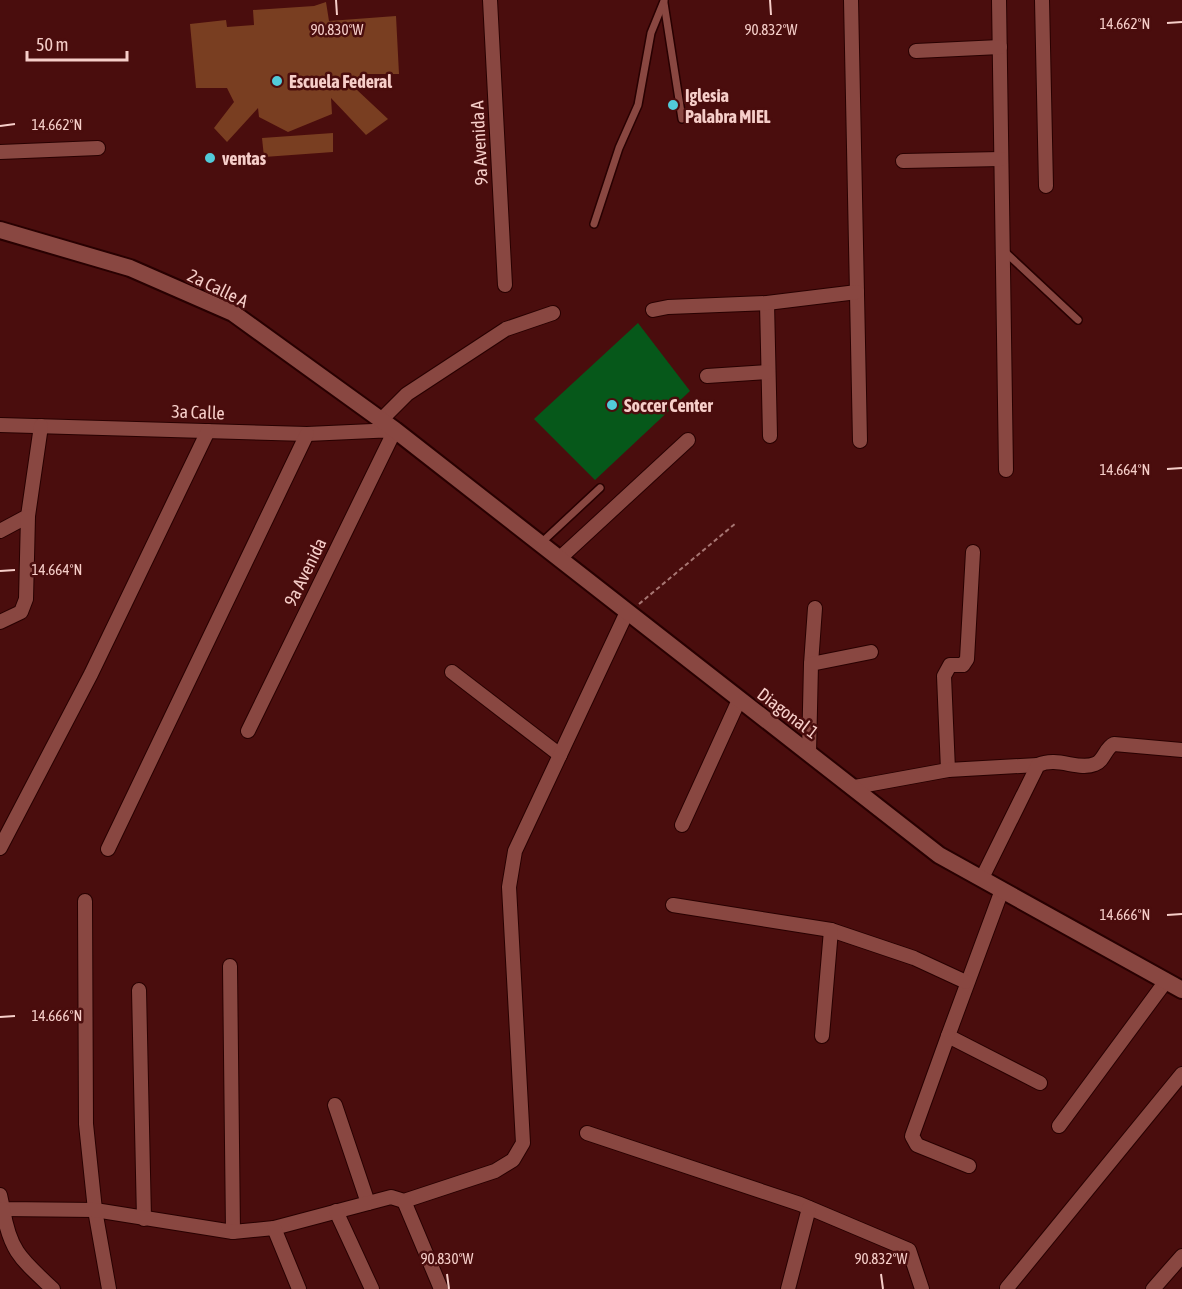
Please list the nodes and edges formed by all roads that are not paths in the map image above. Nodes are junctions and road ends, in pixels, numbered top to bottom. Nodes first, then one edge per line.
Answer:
1 (490, 0) edge
2 (851, 0) edge
3 (999, 0) edge
4 (1042, 0) edge
5 (664, 1) edge
6 (1000, 47) junction
7 (915, 51) dead end
8 (682, 119) dead end
9 (98, 148) dead end
10 (0, 152) edge
11 (1001, 159) junction
12 (903, 161) dead end
13 (1046, 186) dead end
14 (594, 224) dead end
15 (0, 230) edge
16 (1002, 249) junction
17 (504, 285) dead end
18 (857, 292) junction
19 (766, 303) junction
20 (653, 310) dead end
21 (553, 313) dead end
22 (1078, 320) dead end
23 (768, 372) junction
24 (707, 376) dead end
25 (0, 425) edge
26 (388, 425) junction
27 (41, 426) junction
28 (208, 431) junction
29 (307, 434) junction
30 (770, 436) dead end
31 (688, 440) dead end
32 (860, 441) dead end
33 (1006, 470) dead end
34 (600, 488) dead end
35 (28, 516) junction
36 (0, 531) edge
37 (541, 543) junction
38 (973, 552) dead end
39 (560, 558) junction
40 (815, 608) dead end
41 (628, 613) junction
42 (0, 622) edge
43 (871, 652) dead end
44 (811, 664) junction
45 (452, 672) dead end
46 (739, 700) junction
47 (248, 731) dead end
48 (1182, 750) edge
49 (809, 753) junction
50 (560, 755) junction
51 (1038, 765) junction
52 (948, 770) junction
53 (855, 788) junction
54 (682, 825) dead end
55 (0, 848) edge
56 (108, 849) dead end
57 (982, 879) junction
58 (1002, 890) junction
59 (85, 902) dead end
60 (673, 905) dead end
61 (831, 930) junction
62 (230, 966) dead end
63 (1166, 981) junction
64 (966, 982) junction
65 (139, 990) dead end
66 (1182, 990) edge
67 (822, 1036) dead end
68 (948, 1036) junction
69 (1182, 1074) edge
70 (1040, 1083) dead end
71 (335, 1105) dead end
72 (1059, 1126) dead end
73 (587, 1133) dead end
74 (969, 1166) dead end
75 (404, 1201) junction
76 (2, 1202) edge
77 (368, 1203) junction
78 (809, 1208) junction
79 (95, 1210) junction
80 (336, 1211) junction
81 (144, 1219) junction
82 (274, 1228) junction
83 (233, 1232) junction
84 (1182, 1257) edge
85 (1007, 1288) edge
86 (53, 1289) edge
87 (109, 1289) edge
88 (299, 1289) edge
89 (372, 1289) edge
90 (441, 1289) edge
91 (788, 1289) edge
92 (922, 1289) edge
93 (1153, 1289) edge

1 - 17 street, 9a Avenida A
2 - 18 street
3 - 6 street
4 - 13 street
5 - 8 lane
5 - 14 lane
6 - 7 street
6 - 11 street
9 - 10 street
11 - 12 street
11 - 16 street
15 - 26 street, 2a Calle A
16 - 22 lane
16 - 33 street
18 - 19 street
18 - 32 street
19 - 20 street
19 - 23 street
21 - 26 street, 9a Avenida
23 - 24 street
23 - 30 street
25 - 27 street, 3a Calle
26 - 29 street, 3a Calle
26 - 37 street, Diagonal 1
26 - 47 street, 9a Avenida
27 - 28 street, 3a Calle
27 - 35 street
28 - 29 street, 3a Calle
28 - 55 street
29 - 56 street
31 - 39 street
34 - 37 lane
35 - 36 street
35 - 42 street
37 - 39 street, Diagonal 1
38 - 52 street
39 - 41 street, Diagonal 1
40 - 44 street
41 - 46 street, Diagonal 1
41 - 50 street
43 - 44 street
44 - 49 street
45 - 50 street
46 - 49 street, Diagonal 1
46 - 54 street
48 - 51 street
49 - 53 street, Diagonal 1
50 - 75 street
51 - 52 street
51 - 57 street
52 - 53 street
53 - 57 street, Diagonal 1
57 - 58 street, Diagonal 1
58 - 63 street, Diagonal 1
58 - 64 street
59 - 79 street
60 - 61 street
61 - 64 street
61 - 67 street
62 - 83 street
63 - 66 street, Diagonal 1
63 - 72 street
64 - 68 street
65 - 81 street
68 - 70 street
68 - 74 street
69 - 85 street
71 - 77 street
73 - 78 street
75 - 77 street
75 - 90 street
76 - 79 street
76 - 86 street
77 - 80 street
78 - 91 street
78 - 92 street
79 - 81 street
79 - 87 street
80 - 82 street
80 - 89 street
81 - 83 street
82 - 83 street
82 - 88 street
84 - 93 street

